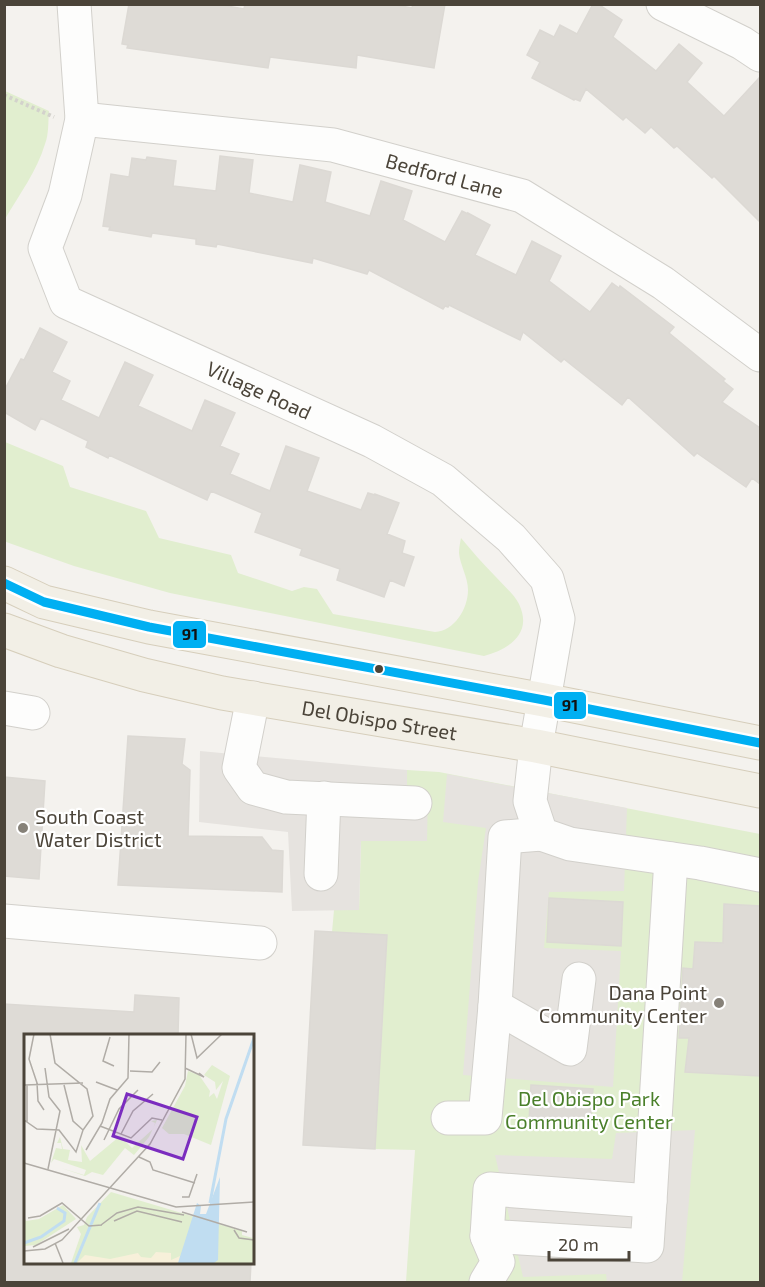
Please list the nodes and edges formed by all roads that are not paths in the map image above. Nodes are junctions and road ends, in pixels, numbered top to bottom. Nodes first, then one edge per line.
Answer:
1 (74, 4) edge
2 (663, 4) edge
3 (760, 55) edge
4 (81, 123) junction
5 (760, 355) edge
6 (4, 583) edge
7 (4, 630) edge
8 (253, 698) junction
9 (544, 700) junction
10 (760, 744) edge
11 (536, 746) junction
12 (760, 791) edge
13 (324, 798) junction
14 (415, 803) dead end
15 (541, 834) junction
16 (671, 859) junction
17 (321, 874) dead end
18 (760, 875) edge
19 (4, 921) edge
20 (260, 943) dead end
21 (579, 979) dead end
22 (495, 1006) junction
23 (448, 1118) dead end
24 (651, 1201) junction
25 (487, 1236) junction
26 (486, 1282) edge

1 - 4 street, Village Road
2 - 3 street
4 - 5 street, Bedford Lane
4 - 9 street, Village Road
6 - 9 main road
7 - 8 main road, Del Obispo Street
8 - 11 main road, Del Obispo Street
8 - 13 street
9 - 10 main road
9 - 11 street, Village Road
11 - 12 main road, Del Obispo Street
11 - 15 street, Village Road
13 - 14 street
13 - 17 street
15 - 16 street
15 - 22 street
16 - 18 street
16 - 24 street
19 - 20 street
21 - 22 street
22 - 23 street
24 - 25 street
24 - 25 street
25 - 26 street

